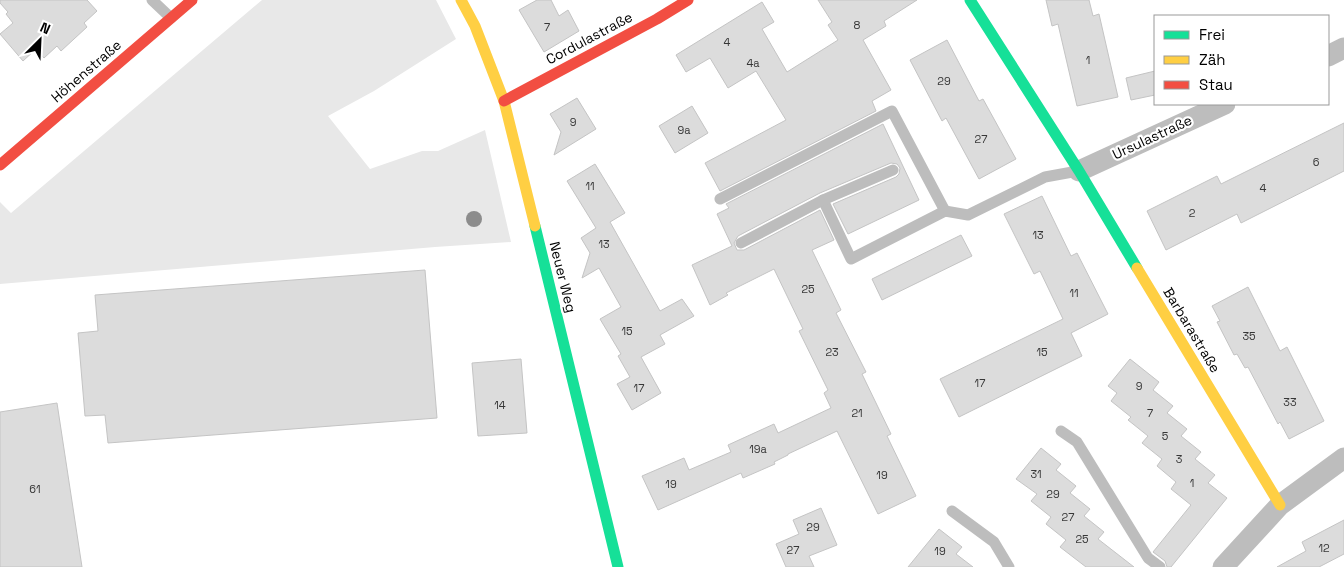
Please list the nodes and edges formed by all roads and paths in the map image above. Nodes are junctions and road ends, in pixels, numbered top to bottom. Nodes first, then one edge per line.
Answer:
1 (152, 0) edge
2 (192, 0) edge
3 (461, 0) edge
4 (688, 0) edge
5 (970, 0) edge
6 (171, 18) junction
7 (1344, 48) edge
8 (1329, 56) edge
9 (504, 101) junction
10 (1223, 105) edge
11 (0, 165) edge
12 (892, 170) dead end
13 (1079, 171) junction
14 (720, 199) dead end
15 (823, 200) junction
16 (945, 210) junction
17 (740, 243) dead end
18 (1061, 431) dead end
19 (1344, 458) edge
20 (1280, 505) junction
21 (952, 511) dead end
22 (618, 567) edge
23 (1009, 567) edge
24 (1160, 567) edge
25 (1223, 567) edge

1 - 6 lane
2 - 6 street, Höhenstraße
3 - 9 street, Neuer Weg
4 - 9 street, Cordulastraße
5 - 13 street, Barbarastraße
6 - 11 street, Höhenstraße
7 - 8 street
9 - 22 street, Neuer Weg
10 - 13 street, Ursulastraße
12 - 15 lane
13 - 16 lane
13 - 20 street, Barbarastraße
14 - 16 lane
15 - 16 lane
15 - 17 lane
18 - 24 lane
19 - 20 street
20 - 25 street
21 - 23 lane

